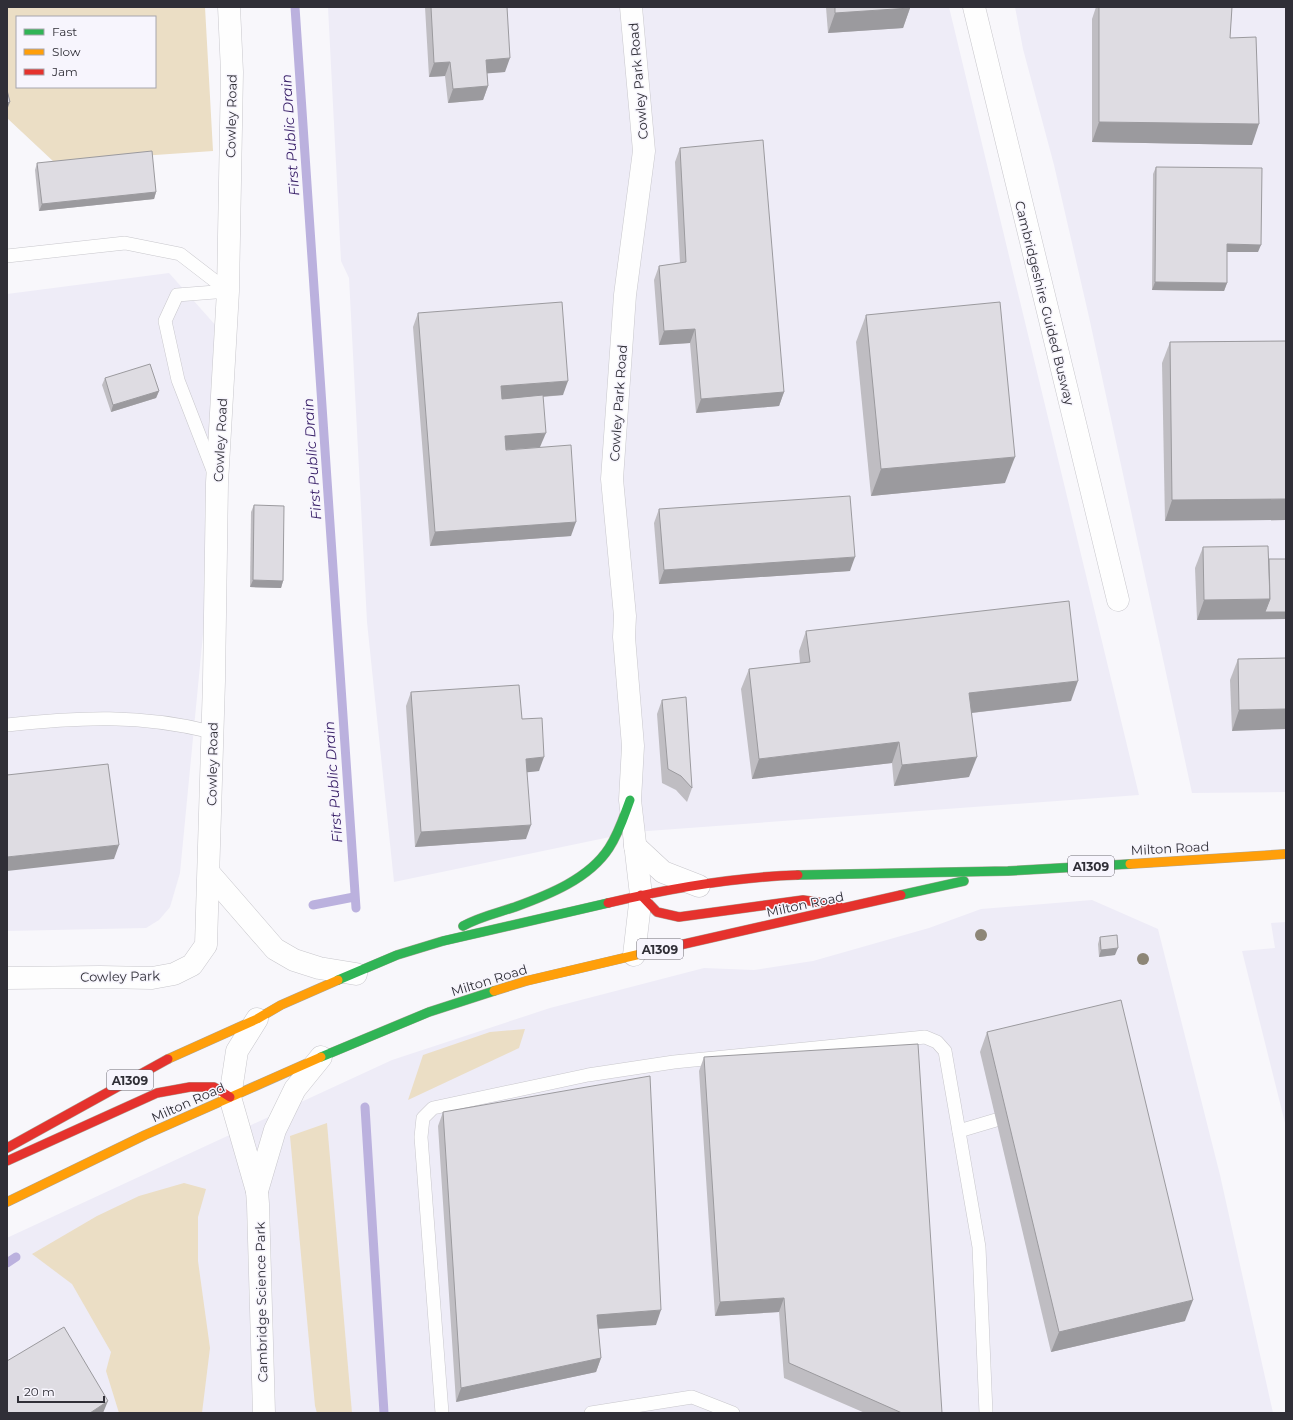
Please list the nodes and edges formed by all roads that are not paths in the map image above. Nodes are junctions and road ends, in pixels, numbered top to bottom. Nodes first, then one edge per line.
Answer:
1 (229, 7) edge
2 (631, 7) edge
3 (974, 7) edge
4 (7, 256) edge
5 (228, 291) junction
6 (218, 483) junction
7 (1118, 600) dead end
8 (7, 725) edge
9 (212, 732) junction
10 (630, 800) junction
11 (635, 846) junction
12 (1286, 854) edge
13 (1008, 871) junction
14 (209, 873) junction
15 (699, 886) junction
16 (641, 895) junction
17 (853, 907) junction
18 (208, 931) joint
19 (443, 941) junction
20 (634, 955) junction
21 (356, 974) junction
22 (7, 978) edge
23 (257, 1019) junction
24 (321, 1057) junction
25 (230, 1097) junction
26 (996, 1120) dead end
27 (959, 1131) junction
28 (7, 1148) edge
29 (7, 1161) edge
30 (257, 1191) junction
31 (7, 1202) edge
32 (264, 1413) edge
33 (442, 1413) edge
34 (591, 1413) edge
35 (733, 1413) edge
36 (986, 1413) edge

1 - 5 street, Cowley Road
2 - 10 street, Cowley Park Road
3 - 7 street, Cambridgeshire Guided Busway
4 - 5 lane
5 - 6 street, Cowley Road
5 - 6 lane
6 - 9 street, Cowley Road
8 - 9 lane
9 - 14 street, Cowley Road
10 - 11 street, A1309
10 - 19 main road, A1309
11 - 15 street, A1309
11 - 16 street, A1309
12 - 13 main road, Milton Road / A1309
13 - 15 main road, Milton Road / A1309
13 - 17 main road, Milton Road / A1309
14 - 18 street, Cowley Road
14 - 21 street
15 - 16 main road, Milton Road / A1309
16 - 17 main road, A1309
16 - 19 main road, Milton Road / A1309
16 - 20 street, A1309
17 - 20 main road, Milton Road / A1309
18 - 22 street, Cowley Park
19 - 21 main road, Milton Road / A1309
20 - 24 main road, Milton Road / A1309
21 - 23 main road, Milton Road / A1309
23 - 25 street, Cambridge Science Park
23 - 28 main road, Milton Road / A1309
24 - 25 main road, Milton Road / A1309
24 - 30 street, Cambridge Science Park
25 - 29 main road, A1309
25 - 30 street, Cambridge Science Park
25 - 31 main road, Milton Road / A1309
26 - 27 lane
27 - 33 lane
27 - 36 lane
30 - 32 street, Cambridge Science Park
34 - 35 lane

